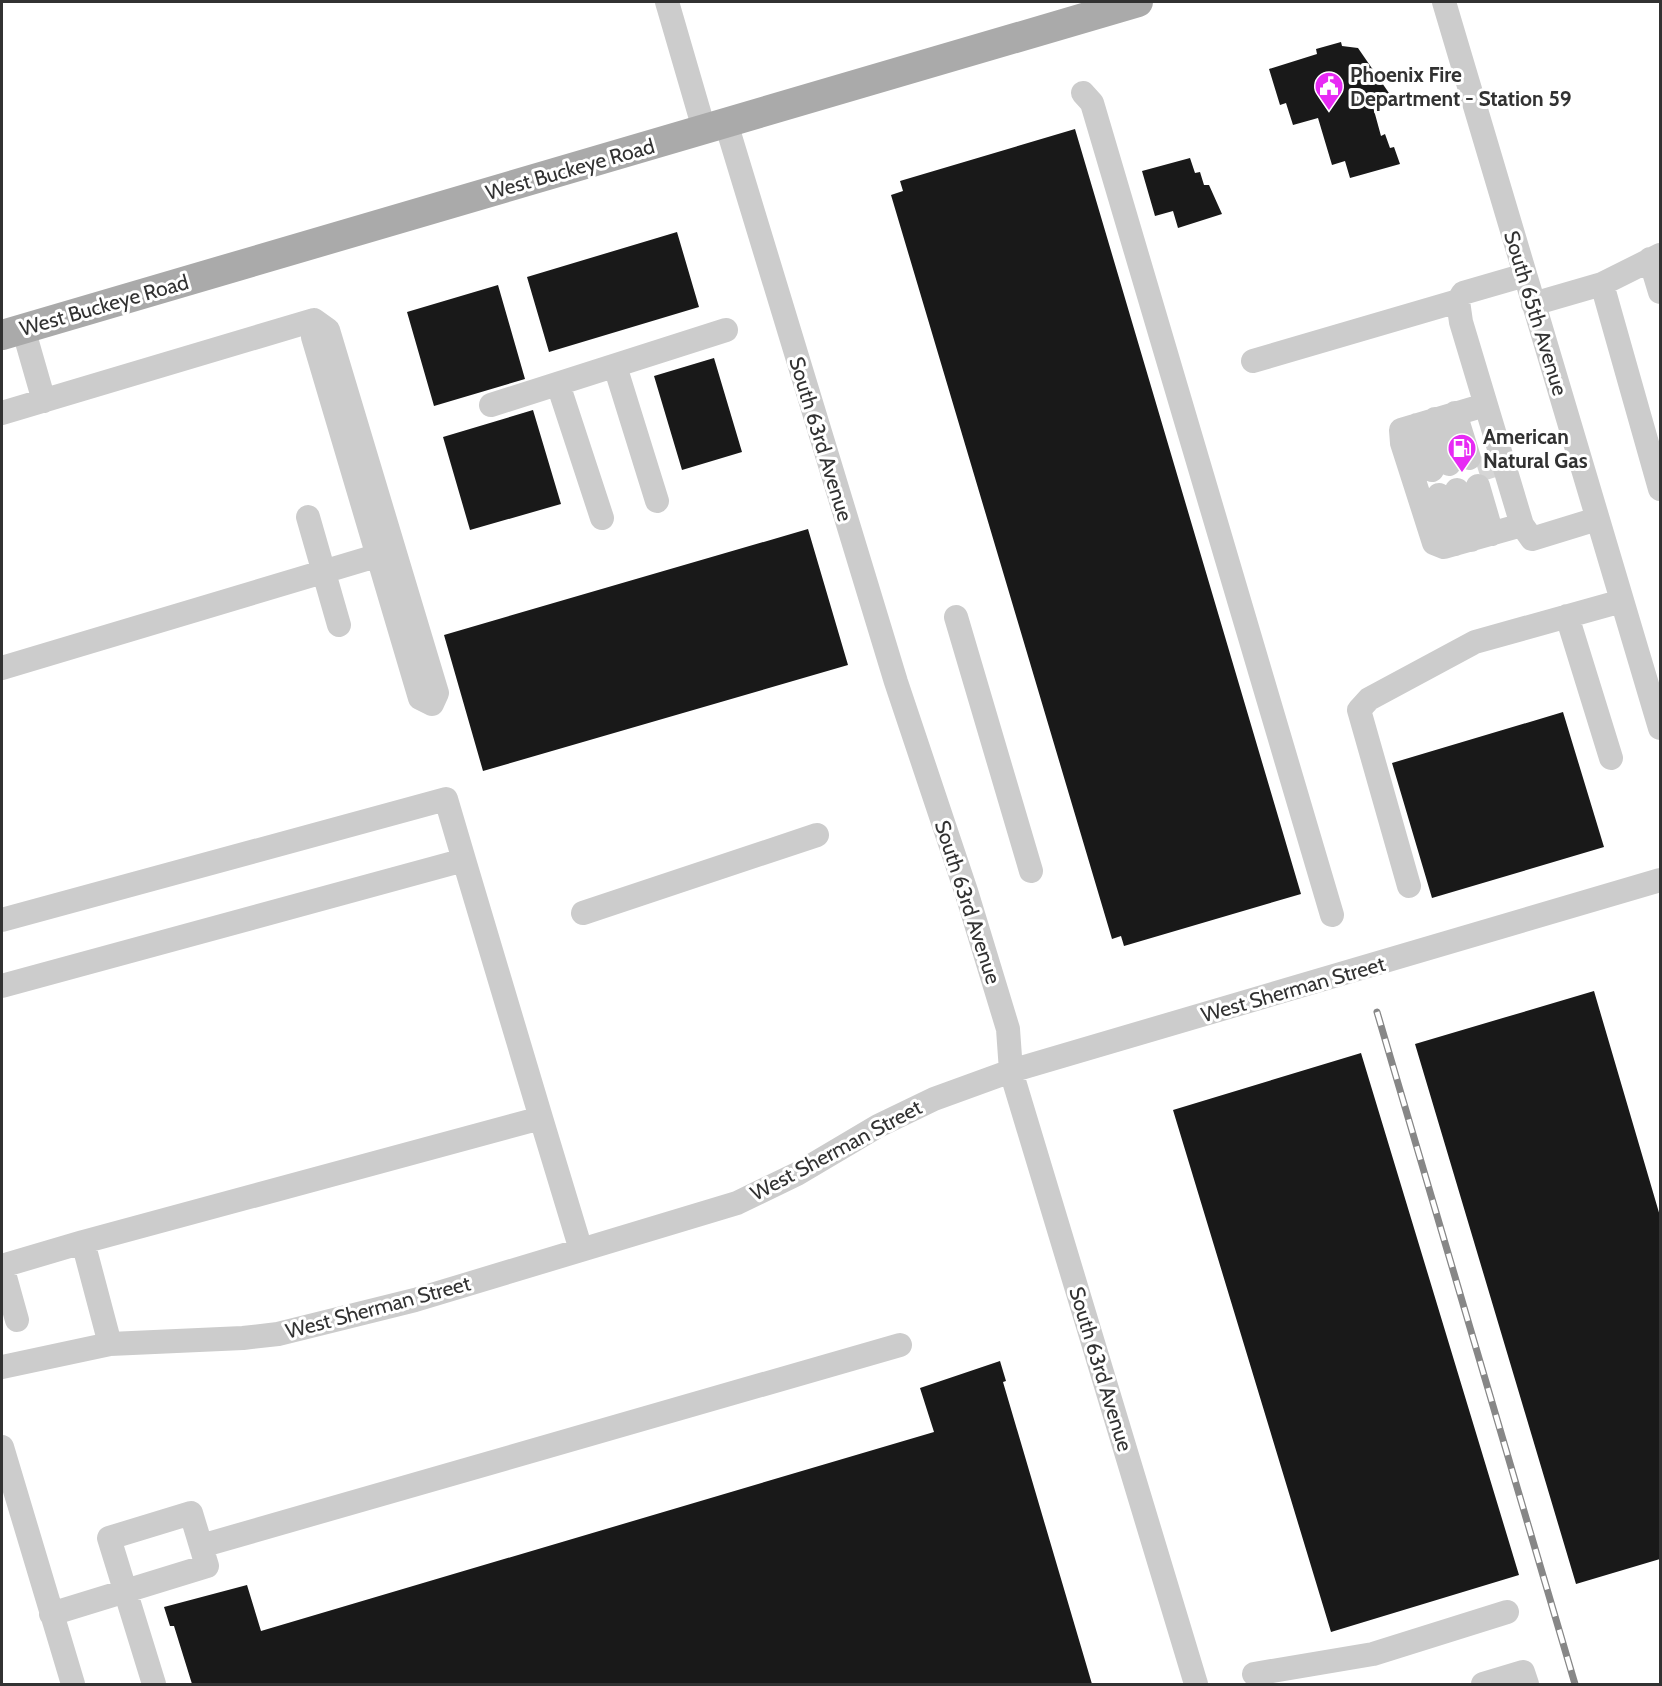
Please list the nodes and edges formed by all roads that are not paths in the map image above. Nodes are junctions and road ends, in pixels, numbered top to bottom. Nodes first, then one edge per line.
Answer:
1 (667, 2) edge
2 (1138, 2) edge
3 (1444, 2) edge
4 (1083, 93) dead end
5 (715, 126) junction
6 (1655, 257) edge
7 (1525, 276) junction
8 (1602, 284) junction
9 (1660, 292) edge
10 (1458, 301) junction
11 (1533, 304) junction
12 (726, 330) dead end
13 (12, 331) edge
14 (1253, 361) dead end
15 (615, 366) junction
16 (558, 384) junction
17 (44, 401) junction
18 (491, 405) dead end
19 (2, 413) edge
20 (1453, 414) junction
21 (1660, 489) edge
22 (657, 501) dead end
23 (308, 517) dead end
24 (602, 518) dead end
25 (1597, 519) junction
26 (1489, 535) junction
27 (386, 554) junction
28 (324, 572) junction
29 (1622, 601) junction
30 (1567, 616) junction
31 (956, 617) dead end
32 (339, 625) dead end
33 (2, 668) edge
34 (1660, 728) edge
35 (1611, 758) dead end
36 (817, 836) dead end
37 (464, 860) junction
38 (1031, 871) dead end
39 (1660, 880) edge
40 (1409, 886) dead end
41 (583, 913) dead end
42 (1332, 915) dead end
43 (2, 920) edge
44 (2, 986) edge
45 (1011, 1071) junction
46 (541, 1118) junction
47 (83, 1242) junction
48 (581, 1250) junction
49 (2, 1266) edge
50 (17, 1320) dead end
51 (110, 1344) junction
52 (900, 1345) dead end
53 (2, 1367) edge
54 (2, 1447) edge
55 (201, 1546) junction
56 (125, 1591) junction
57 (1507, 1612) dead end
58 (51, 1614) junction
59 (1254, 1674) dead end
60 (73, 1684) edge
61 (154, 1684) edge
62 (1196, 1684) edge
63 (1483, 1684) edge
64 (1527, 1684) edge

1 - 5 street, South 63rd Avenue
2 - 5 main road, West Buckeye Road
3 - 7 street, South 65th Avenue
4 - 42 street
5 - 13 main road, West Buckeye Road
5 - 45 street, South 63rd Avenue
6 - 8 street
6 - 9 street
7 - 10 street
7 - 11 street, South 65th Avenue
8 - 11 street
8 - 21 street
10 - 14 street
10 - 20 street
11 - 25 street, South 65th Avenue
12 - 15 street
13 - 17 street
15 - 16 street
15 - 22 street
16 - 18 street
16 - 24 street
17 - 19 street
17 - 27 street
20 - 20 street
20 - 26 street
20 - 26 street
23 - 28 street
25 - 26 street
25 - 29 street, South 65th Avenue
26 - 26 street
27 - 27 street
27 - 28 street
28 - 32 street
28 - 33 street
29 - 30 street
29 - 34 street, South 65th Avenue
30 - 35 street
30 - 40 street
31 - 38 street
36 - 41 street
37 - 43 street
37 - 44 street
37 - 46 street
39 - 45 street, West Sherman Street
45 - 48 street, West Sherman Street
45 - 62 street, South 63rd Avenue
46 - 47 street
46 - 48 street
47 - 49 street
47 - 51 street
48 - 51 street, West Sherman Street
49 - 50 street
51 - 53 street, West Sherman Street
52 - 55 street
54 - 58 street
55 - 56 street
55 - 56 street
56 - 58 street
56 - 61 street
57 - 59 street
58 - 60 street
63 - 64 street

